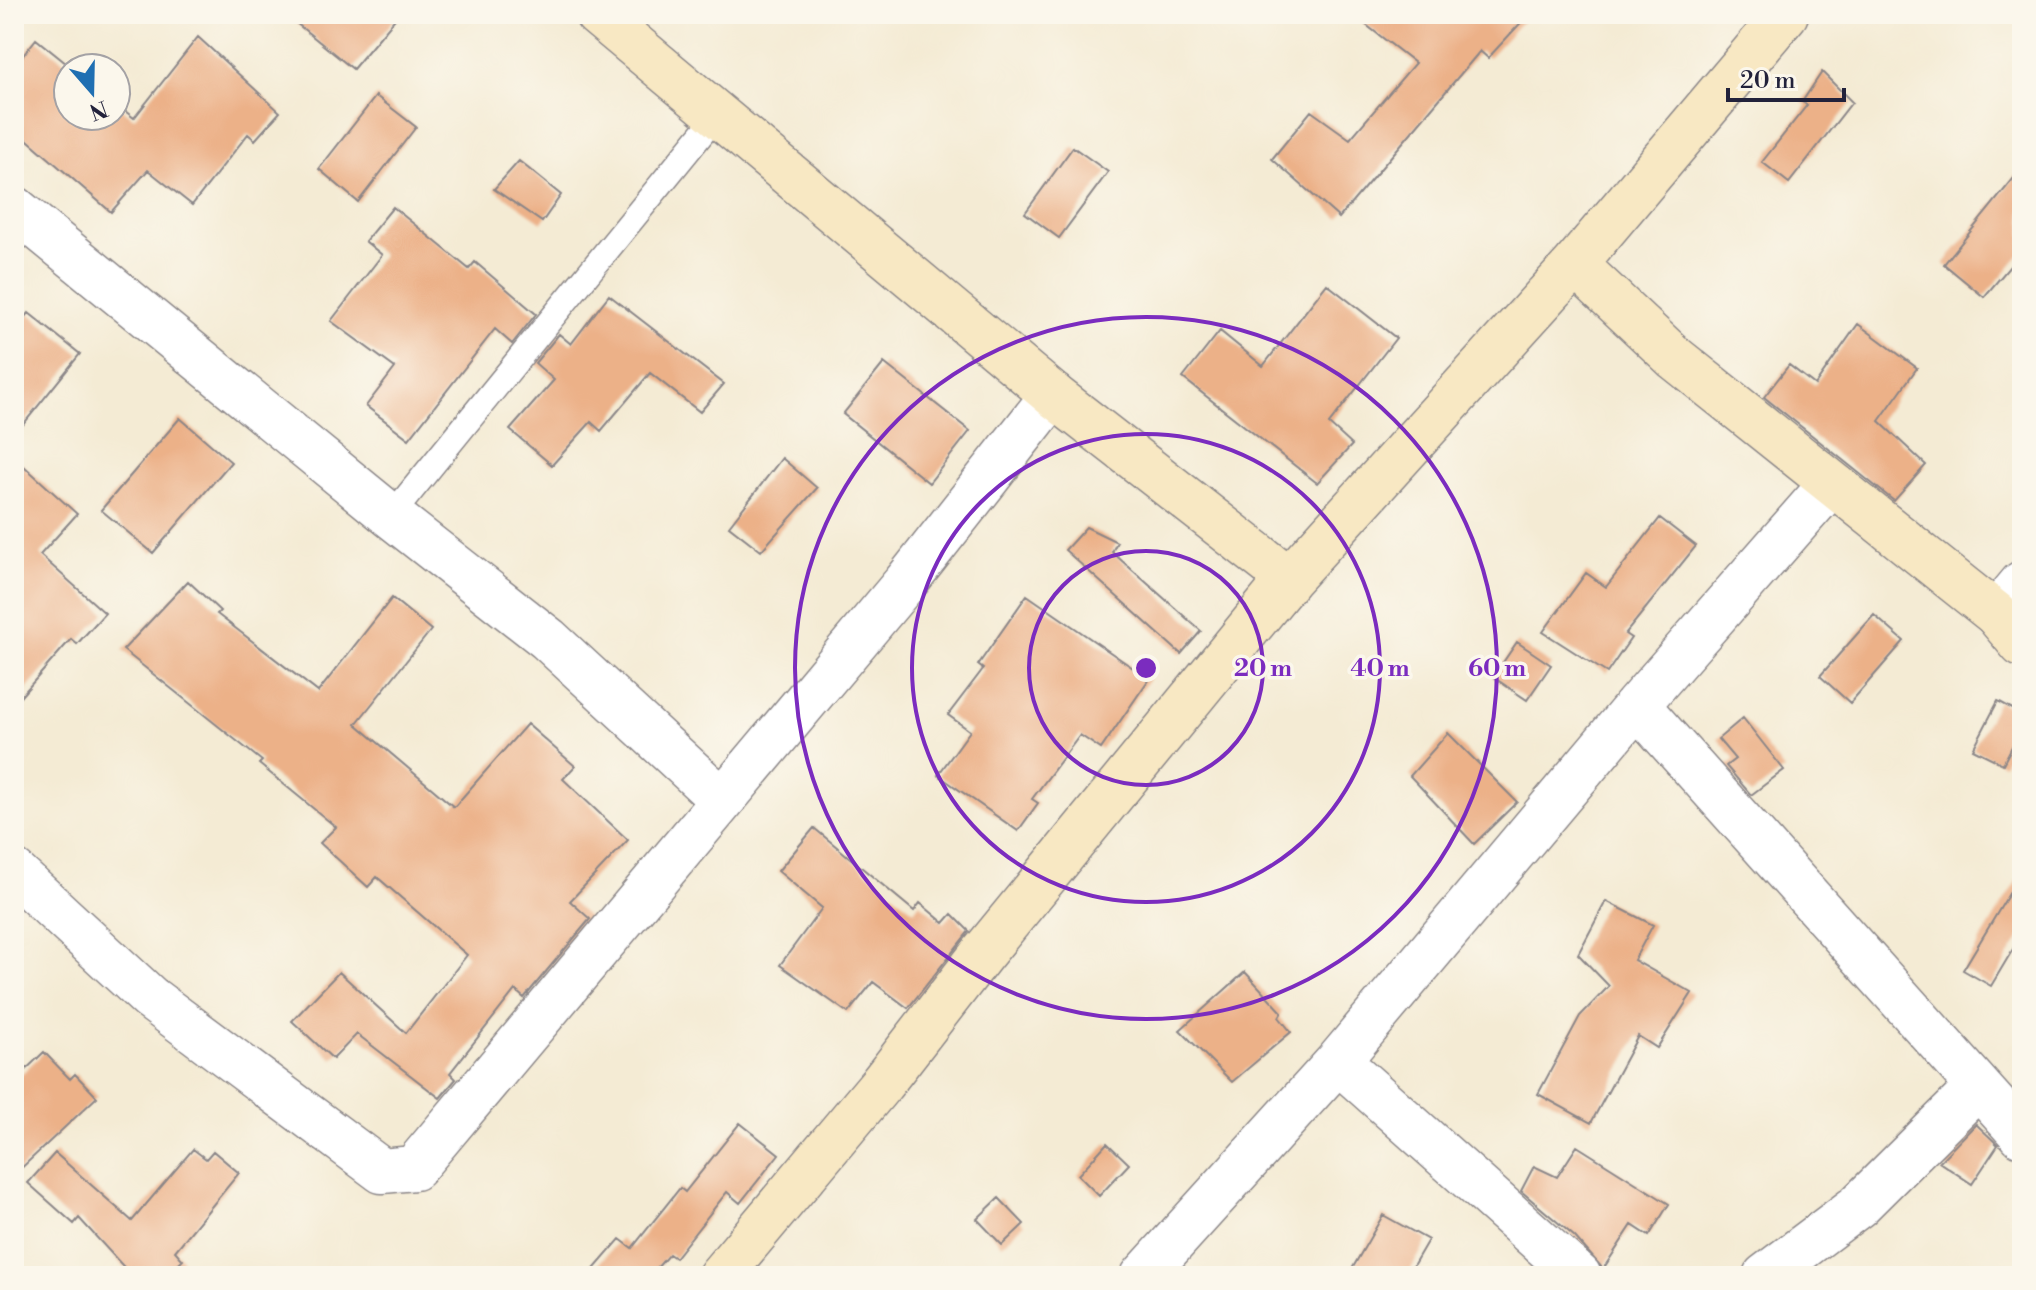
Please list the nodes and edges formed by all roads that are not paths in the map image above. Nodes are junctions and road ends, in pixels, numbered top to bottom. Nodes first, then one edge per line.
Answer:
1 (597, 14) edge
2 (1786, 14) edge
3 (718, 114) junction
4 (14, 208) edge
5 (1575, 264) junction
6 (1053, 395) junction
7 (1831, 484) junction
8 (391, 516) junction
9 (1289, 579) junction
10 (2013, 614) edge
11 (1637, 705) junction
12 (720, 798) junction
13 (14, 872) edge
14 (1338, 1061) junction
15 (1978, 1087) junction
16 (2022, 1135) edge
17 (720, 1276) edge
18 (1143, 1276) edge
19 (1579, 1276) edge
20 (1765, 1276) edge

1 - 3 street
2 - 5 street
3 - 6 street
3 - 8 lane
4 - 8 street
5 - 7 street
5 - 9 street
6 - 9 street
6 - 12 street
7 - 10 street
7 - 11 street
8 - 12 street
9 - 17 street
11 - 14 street
11 - 15 street
12 - 13 street
14 - 18 street
14 - 19 street
15 - 16 street
15 - 20 street

